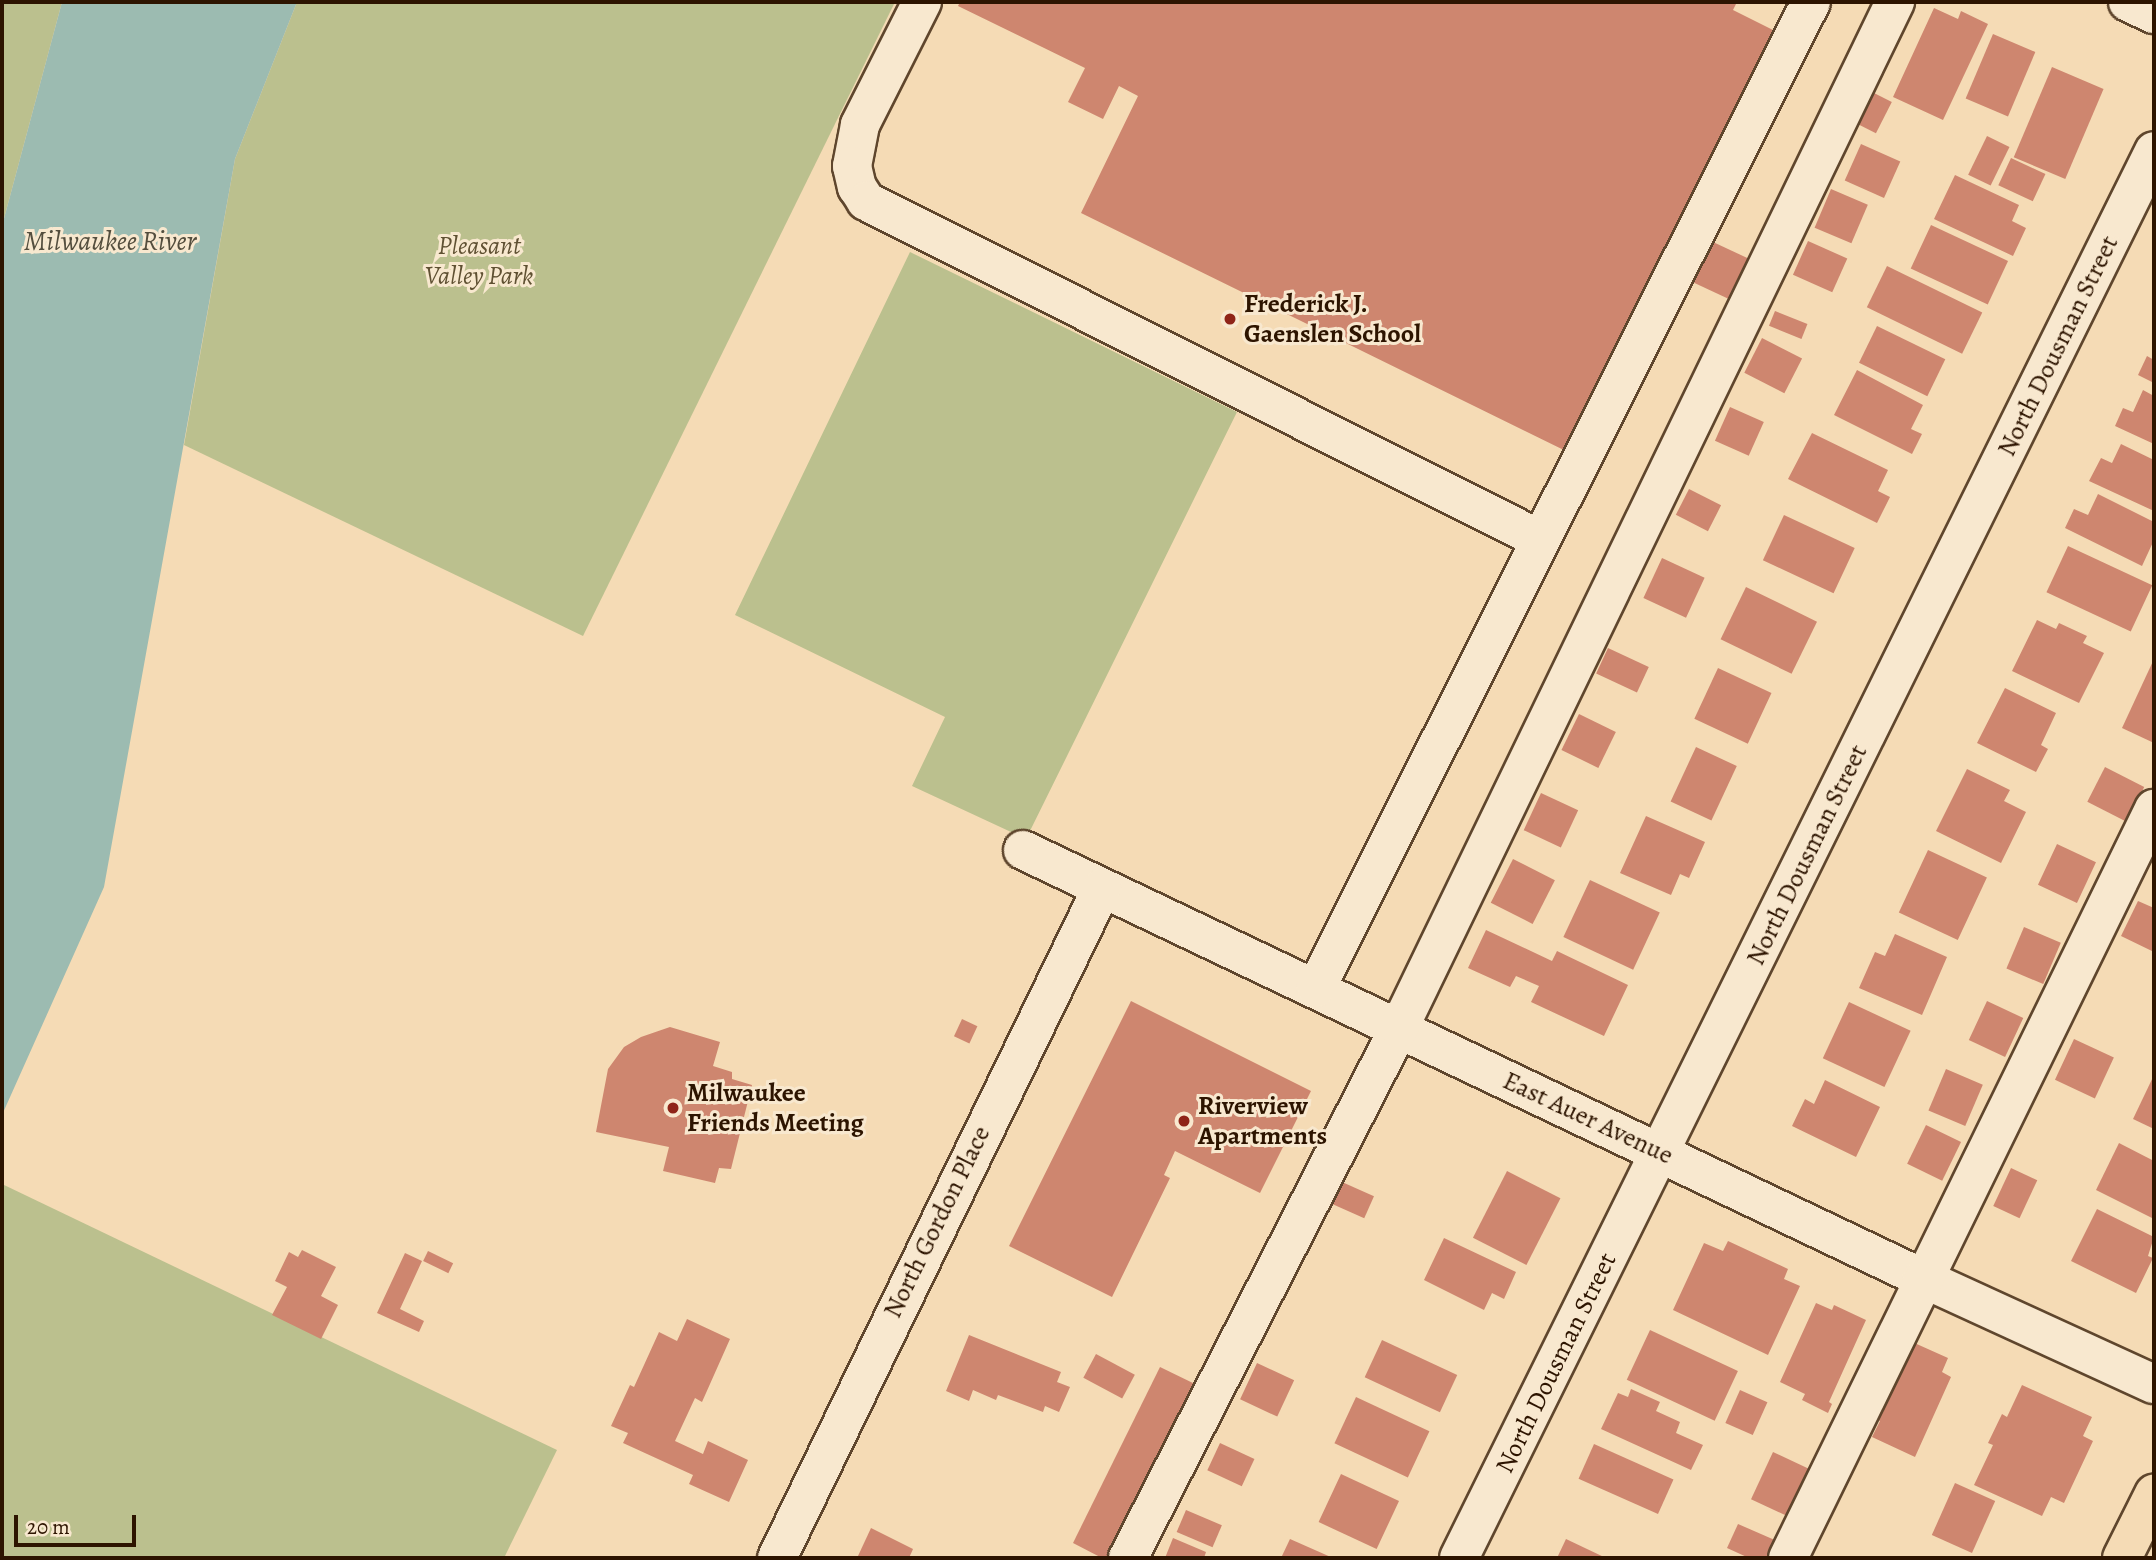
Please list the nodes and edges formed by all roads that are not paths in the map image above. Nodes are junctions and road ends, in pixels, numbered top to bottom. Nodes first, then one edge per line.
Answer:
1 (922, 2) edge
2 (1811, 2) edge
3 (1895, 2) edge
4 (2128, 2) edge
5 (2154, 14) edge
6 (2154, 151) edge
7 (1541, 540) junction
8 (2154, 809) edge
9 (1023, 850) dead end
10 (1102, 888) junction
11 (1316, 988) junction
12 (1399, 1028) junction
13 (1661, 1152) junction
14 (1922, 1278) junction
15 (2154, 1384) edge
16 (2154, 1494) edge
17 (777, 1558) edge
18 (1128, 1558) edge
19 (1459, 1558) edge
20 (1788, 1558) edge
21 (2122, 1558) edge

1 - 7 street
2 - 7 street
3 - 12 street
4 - 5 street
6 - 13 street, North Dousman Street
7 - 11 street
8 - 14 street
9 - 10 street, East Auer Avenue
10 - 11 street, East Auer Avenue
10 - 17 street, North Gordon Place
11 - 12 street, East Auer Avenue
12 - 13 street, East Auer Avenue
12 - 18 street
13 - 14 street, East Auer Avenue
13 - 19 street, North Dousman Street
14 - 15 street, East Auer Avenue
14 - 20 street
16 - 21 main road

